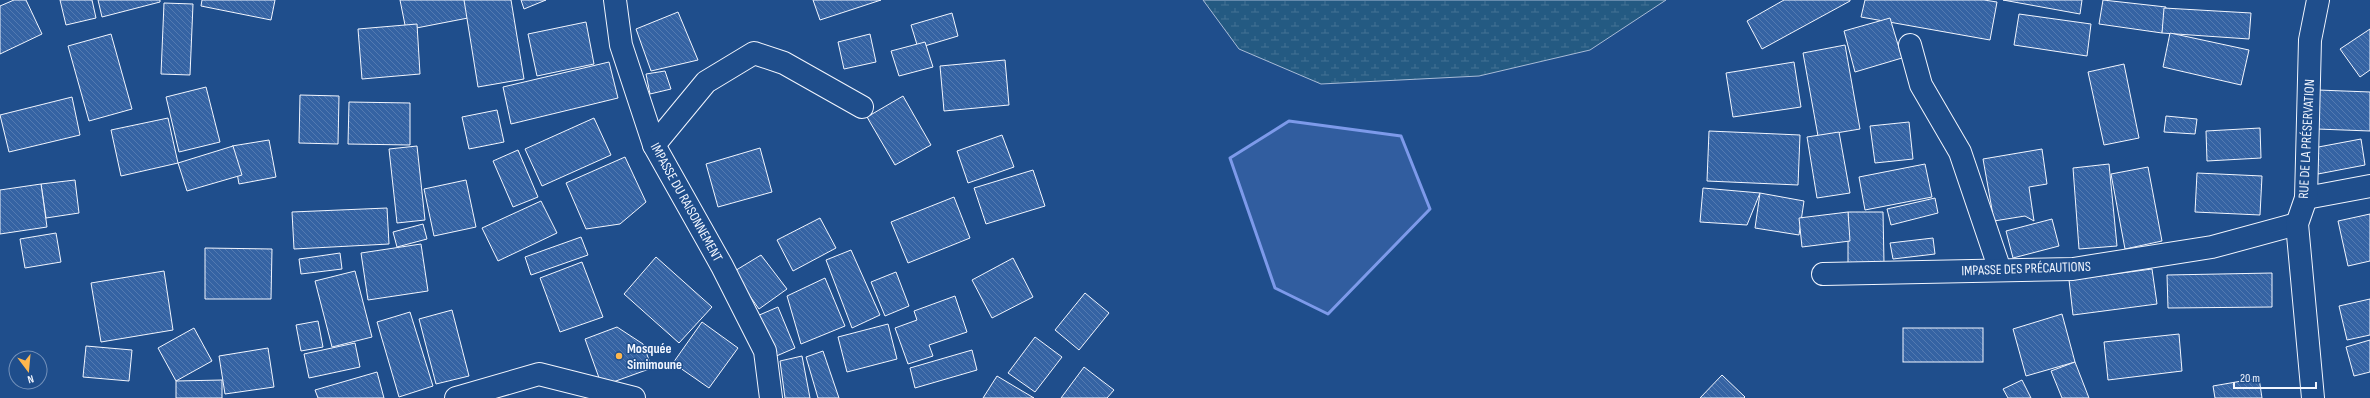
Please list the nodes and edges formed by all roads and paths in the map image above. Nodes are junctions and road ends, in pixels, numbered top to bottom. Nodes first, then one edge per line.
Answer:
1 (615, 0) edge
2 (2318, 0) edge
3 (1910, 46) dead end
4 (862, 107) dead end
5 (654, 145) junction
6 (2370, 186) edge
7 (2306, 198) junction
8 (2297, 224) junction
9 (2000, 270) junction
10 (1823, 274) dead end
11 (456, 398) edge
12 (634, 398) edge
13 (771, 398) edge
14 (2313, 398) edge

1 - 5 street, IMPASSE DU RAISONNEMENT
2 - 7 street, RUE DE LA PRÉSERVATION
3 - 9 street
4 - 5 street
5 - 13 street, IMPASSE DU RAISONNEMENT
6 - 7 street
7 - 8 street, RUE DE LA PRÉSERVATION
8 - 9 street, IMPASSE DES PRÉCAUTIONS
8 - 14 street, RUE DE LA PRÉSERVATION
9 - 10 street, IMPASSE DES PRÉCAUTIONS
11 - 12 street

